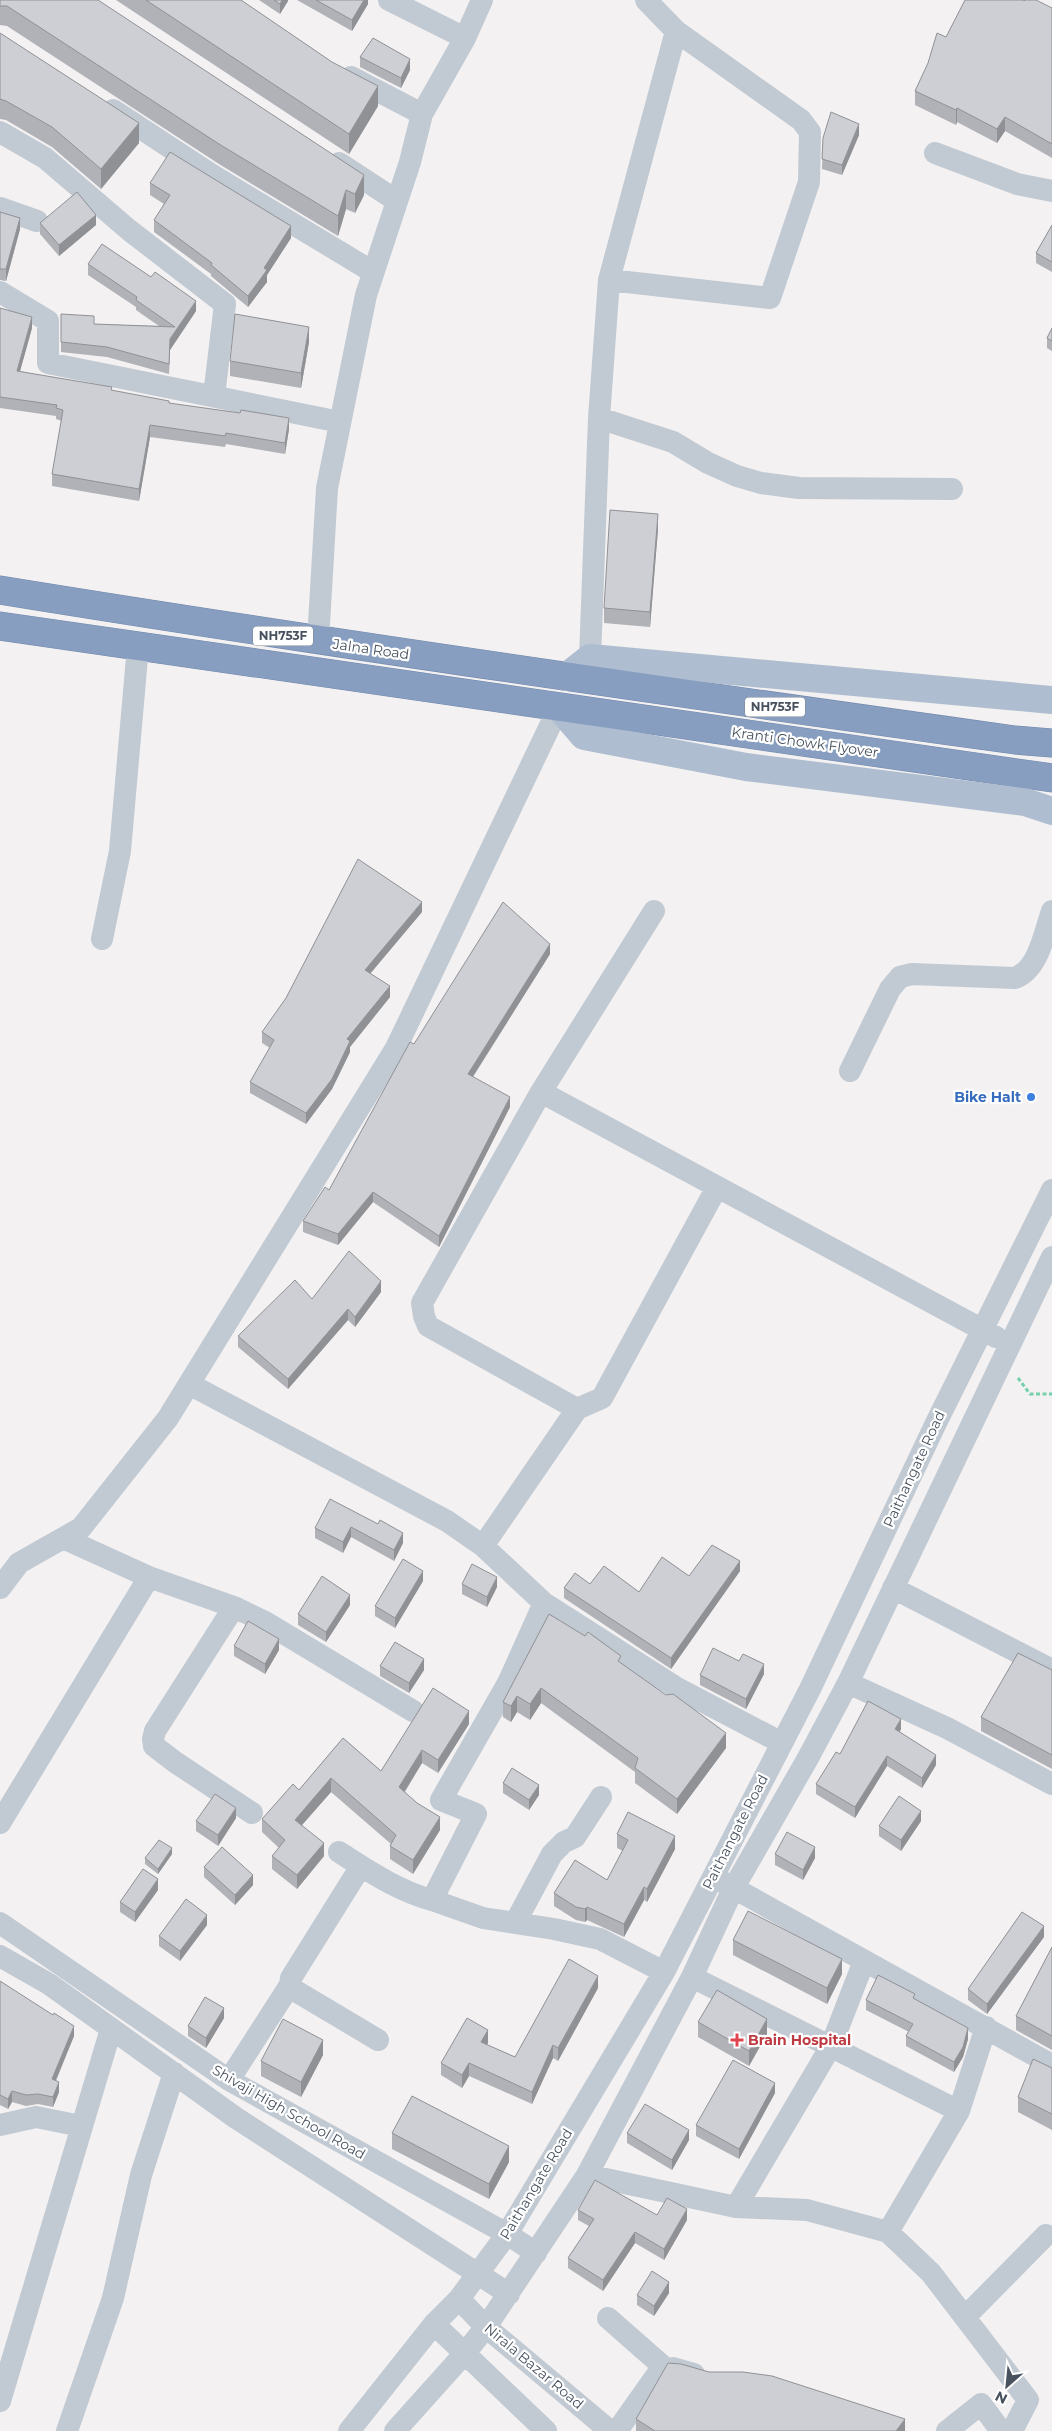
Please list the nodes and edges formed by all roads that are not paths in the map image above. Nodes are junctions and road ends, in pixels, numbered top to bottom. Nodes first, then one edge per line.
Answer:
1 (389, 0) edge
2 (482, 0) edge
3 (646, 0) edge
4 (676, 31) junction
5 (465, 38) junction
6 (331, 66) edge
7 (98, 101) edge
8 (422, 114) junction
9 (0, 132) edge
10 (324, 153) edge
11 (934, 153) dead end
12 (1052, 191) edge
13 (397, 201) junction
14 (0, 208) edge
15 (37, 221) dead end
16 (373, 272) junction
17 (609, 280) junction
18 (0, 292) edge
19 (214, 396) junction
20 (599, 418) junction
21 (340, 422) junction
22 (952, 490) dead end
23 (0, 590) edge
24 (0, 626) edge
25 (318, 641) junction
26 (138, 646) junction
27 (590, 658) junction
28 (566, 678) junction
29 (1052, 700) edge
30 (558, 707) junction
31 (1052, 743) edge
32 (1052, 778) edge
33 (1052, 811) edge
34 (654, 911) dead end
35 (1052, 911) edge
36 (102, 939) dead end
37 (850, 1071) dead end
38 (541, 1092) junction
39 (717, 1187) junction
40 (1052, 1190) edge
41 (1052, 1257) edge
42 (982, 1329) junction
43 (1007, 1351) junction
44 (188, 1384) junction
45 (577, 1409) junction
46 (62, 1538) junction
47 (482, 1546) junction
48 (148, 1577) junction
49 (0, 1588) edge
50 (893, 1588) junction
51 (544, 1603) junction
52 (234, 1607) junction
53 (1052, 1670) edge
54 (848, 1683) junction
55 (413, 1711) dead end
56 (782, 1743) junction
57 (1052, 1784) edge
58 (601, 1797) dead end
59 (252, 1813) dead end
60 (0, 1823) edge
61 (340, 1852) dead end
62 (361, 1866) junction
63 (712, 1876) junction
64 (733, 1889) junction
65 (432, 1900) junction
66 (515, 1923) junction
67 (0, 1924) edge
68 (0, 1956) edge
69 (864, 1961) junction
70 (664, 1972) junction
71 (692, 1977) junction
72 (290, 1985) junction
73 (986, 2027) junction
74 (111, 2029) junction
75 (378, 2040) dead end
76 (831, 2046) junction
77 (1052, 2065) edge
78 (174, 2073) junction
79 (230, 2080) junction
80 (959, 2110) junction
81 (0, 2125) edge
82 (81, 2126) junction
83 (586, 2175) junction
84 (736, 2206) junction
85 (888, 2232) junction
86 (507, 2234) junction
87 (1050, 2235) edge
88 (536, 2254) junction
89 (478, 2273) junction
90 (509, 2294) junction
91 (459, 2299) junction
92 (965, 2317) junction
93 (608, 2318) dead end
94 (434, 2324) junction
95 (486, 2327) junction
96 (465, 2353) junction
97 (666, 2369) junction
98 (710, 2379) edge
99 (0, 2401) edge
100 (67, 2431) edge
101 (349, 2431) edge
102 (394, 2431) edge
103 (546, 2431) edge
104 (610, 2431) edge
105 (617, 2431) edge
106 (947, 2431) edge
107 (1001, 2431) edge
108 (1012, 2431) edge

1 - 5 street
2 - 5 street
3 - 4 street
4 - 17 street
4 - 17 street
5 - 8 street
6 - 8 street
7 - 16 street
8 - 13 street
9 - 19 street
10 - 13 street
11 - 12 street
13 - 16 street
14 - 15 street
16 - 21 street
17 - 20 street
18 - 19 street
19 - 21 street
20 - 22 street
20 - 27 street
21 - 25 street
23 - 25 highway, Jalna Road / NH753F
24 - 26 highway, NH753F
25 - 28 highway, Jalna Road / NH753F
26 - 30 highway, NH753F
26 - 36 street
27 - 28 main road
27 - 29 main road
28 - 31 highway, NH753F
30 - 32 highway, Kranti Chowk Flyover / NH753F
30 - 33 main road
30 - 44 street
34 - 38 street
35 - 37 street
38 - 39 street
38 - 45 street
39 - 42 street
39 - 45 street
40 - 42 street, Paithangate Road
41 - 43 street, Paithangate Road
42 - 43 street
42 - 56 street, Paithangate Road
43 - 50 street, Paithangate Road
44 - 46 street
44 - 47 street
45 - 47 street
46 - 48 street
46 - 49 street
47 - 51 street
48 - 52 street
48 - 60 street
50 - 53 street
50 - 54 street, Paithangate Road
51 - 56 street
51 - 65 street
52 - 55 street
52 - 59 street
54 - 57 street
54 - 64 street, Paithangate Road
56 - 63 street, Paithangate Road
58 - 66 street
61 - 62 street
62 - 65 street
62 - 72 street
63 - 64 street
63 - 70 street, Paithangate Road
64 - 69 street
64 - 71 street, Paithangate Road
65 - 66 street
66 - 70 street
67 - 79 street, Shivaji High School Road
68 - 74 street, Shivaji High School Road
69 - 73 street
69 - 76 street
70 - 86 street, Paithangate Road
71 - 76 street
71 - 83 street, Paithangate Road
72 - 75 street
72 - 79 street
73 - 77 street
73 - 80 street
74 - 78 street, Shivaji High School Road
74 - 82 street
76 - 80 street
76 - 84 street
78 - 89 street, Shivaji High School Road
78 - 100 street
79 - 86 street, Shivaji High School Road
80 - 85 street
81 - 82 street
82 - 99 street
83 - 84 street
83 - 88 street, Paithangate Road
84 - 85 street
85 - 92 street
86 - 88 street, Shivaji High School Road
86 - 89 street, Paithangate Road
87 - 92 street
88 - 90 street, Paithangate Road
89 - 90 street, Shivaji High School Road
89 - 91 street, Paithangate Road
90 - 95 street, Paithangate Road
91 - 94 street, Paithangate Road
91 - 95 street, Nirala Bazar Road
92 - 108 street
93 - 97 street
94 - 96 street
94 - 101 street, Paithangate Road
95 - 96 street, Paithangate Road
95 - 104 street, Nirala Bazar Road
96 - 102 street, Paithangate Road
96 - 103 street
97 - 98 street
97 - 105 street
106 - 107 street

